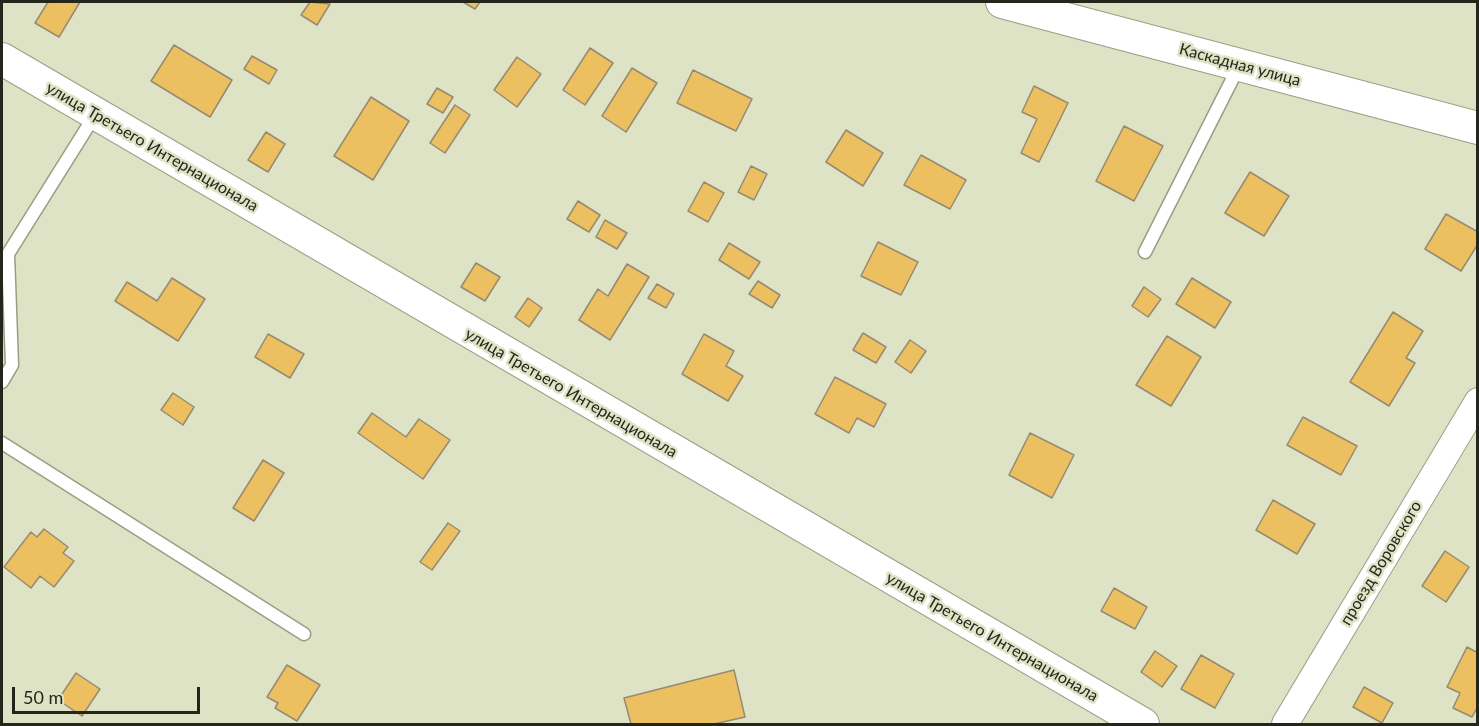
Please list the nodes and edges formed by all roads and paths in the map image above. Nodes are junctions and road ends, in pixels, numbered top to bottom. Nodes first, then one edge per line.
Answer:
1 (1002, 2) edge
2 (2, 59) edge
3 (1240, 65) junction
4 (96, 114) junction
5 (1478, 128) edge
6 (1145, 252) dead end
7 (2, 382) edge
8 (1478, 401) edge
9 (2, 443) edge
10 (304, 634) dead end
11 (1143, 724) edge
12 (1285, 724) edge

1 - 3 street, Каскадная улица
2 - 4 street, улица Третьего Интернационала
3 - 5 street, Каскадная улица
3 - 6 lane
4 - 7 lane
4 - 11 street, улица Третьего Интернационала
8 - 12 street, проезд Воровского
9 - 10 lane

